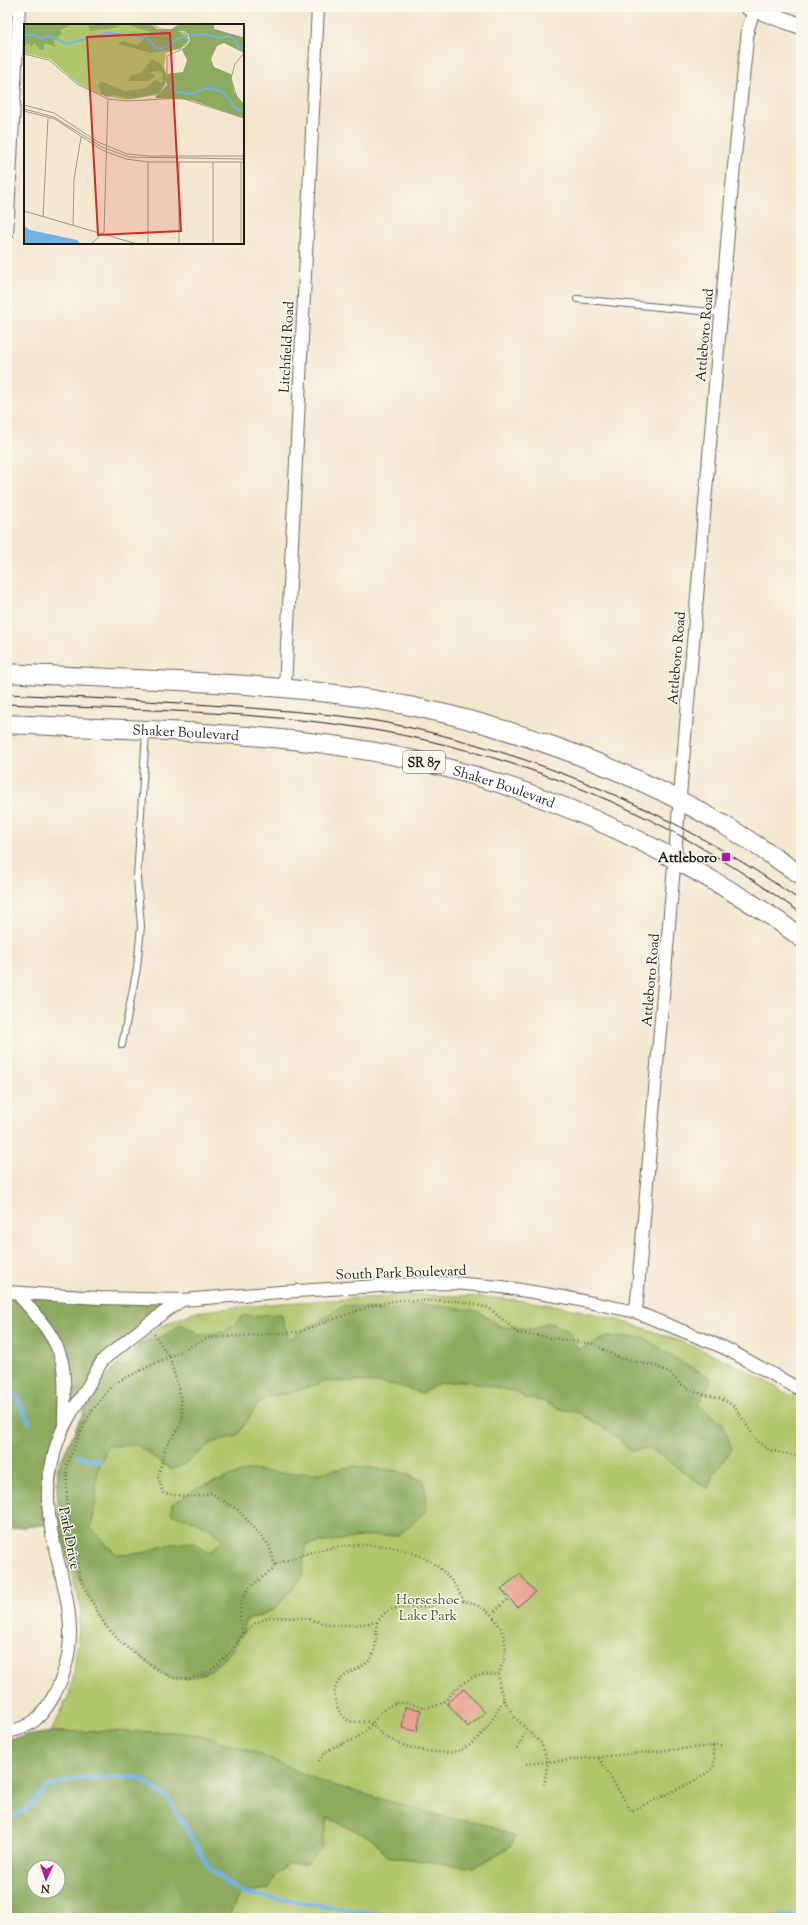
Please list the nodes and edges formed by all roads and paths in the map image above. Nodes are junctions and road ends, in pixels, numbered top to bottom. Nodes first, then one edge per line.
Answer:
1 (19, 7) edge
2 (318, 7) edge
3 (752, 8) edge
4 (801, 26) edge
5 (7, 234) edge
6 (577, 299) dead end
7 (721, 313) junction
8 (7, 673) edge
9 (285, 688) junction
10 (7, 724) edge
11 (146, 731) junction
12 (679, 800) junction
13 (675, 859) junction
14 (801, 875) edge
15 (801, 938) edge
16 (122, 1045) dead end
17 (12, 1292) edge
18 (182, 1300) junction
19 (636, 1312) junction
20 (146, 1324) junction
21 (170, 1358) junction
22 (801, 1390) edge
23 (64, 1424) junction
24 (801, 1457) edge
25 (276, 1565) junction
26 (509, 1598) dead end
27 (464, 1602) junction
28 (492, 1614) junction
29 (377, 1622) junction
30 (243, 1633) junction
31 (499, 1675) junction
32 (504, 1700) junction
33 (371, 1723) junction
34 (526, 1731) junction
35 (7, 1732) edge
36 (712, 1745) junction
37 (722, 1745) dead end
38 (517, 1749) dead end
39 (599, 1758) junction
40 (319, 1761) dead end
41 (548, 1762) junction
42 (526, 1764) dead end
43 (544, 1785) dead end

1 - 5 street
2 - 9 street, Litchfield Road
3 - 4 street
3 - 7 street, Attleboro Road
6 - 7 lane
7 - 12 street, Attleboro Road
8 - 9 main road
9 - 12 main road
10 - 11 main road, Shaker Boulevard / SR 87
11 - 13 main road, Shaker Boulevard / SR 87
11 - 16 lane
12 - 13 street, Attleboro Road
12 - 14 main road
13 - 15 main road, Shaker Boulevard / SR 87
13 - 19 street, Attleboro Road
17 - 18 street, South Park Boulevard
17 - 23 street
18 - 19 street, South Park Boulevard
18 - 20 street, Park Drive
19 - 22 street, South Park Boulevard
20 - 21 path
20 - 23 street, Park Drive
21 - 24 path
21 - 25 path
21 - 30 path
23 - 35 street, Park Drive
25 - 27 path
25 - 30 path
26 - 28 path
27 - 28 path
27 - 29 path
28 - 31 path
29 - 30 path
29 - 33 path
31 - 32 path
31 - 33 path
32 - 33 path
32 - 34 path
33 - 40 path
34 - 38 path
34 - 41 path
36 - 37 path
36 - 39 path
36 - 39 path
39 - 41 path
41 - 42 path
41 - 43 path

